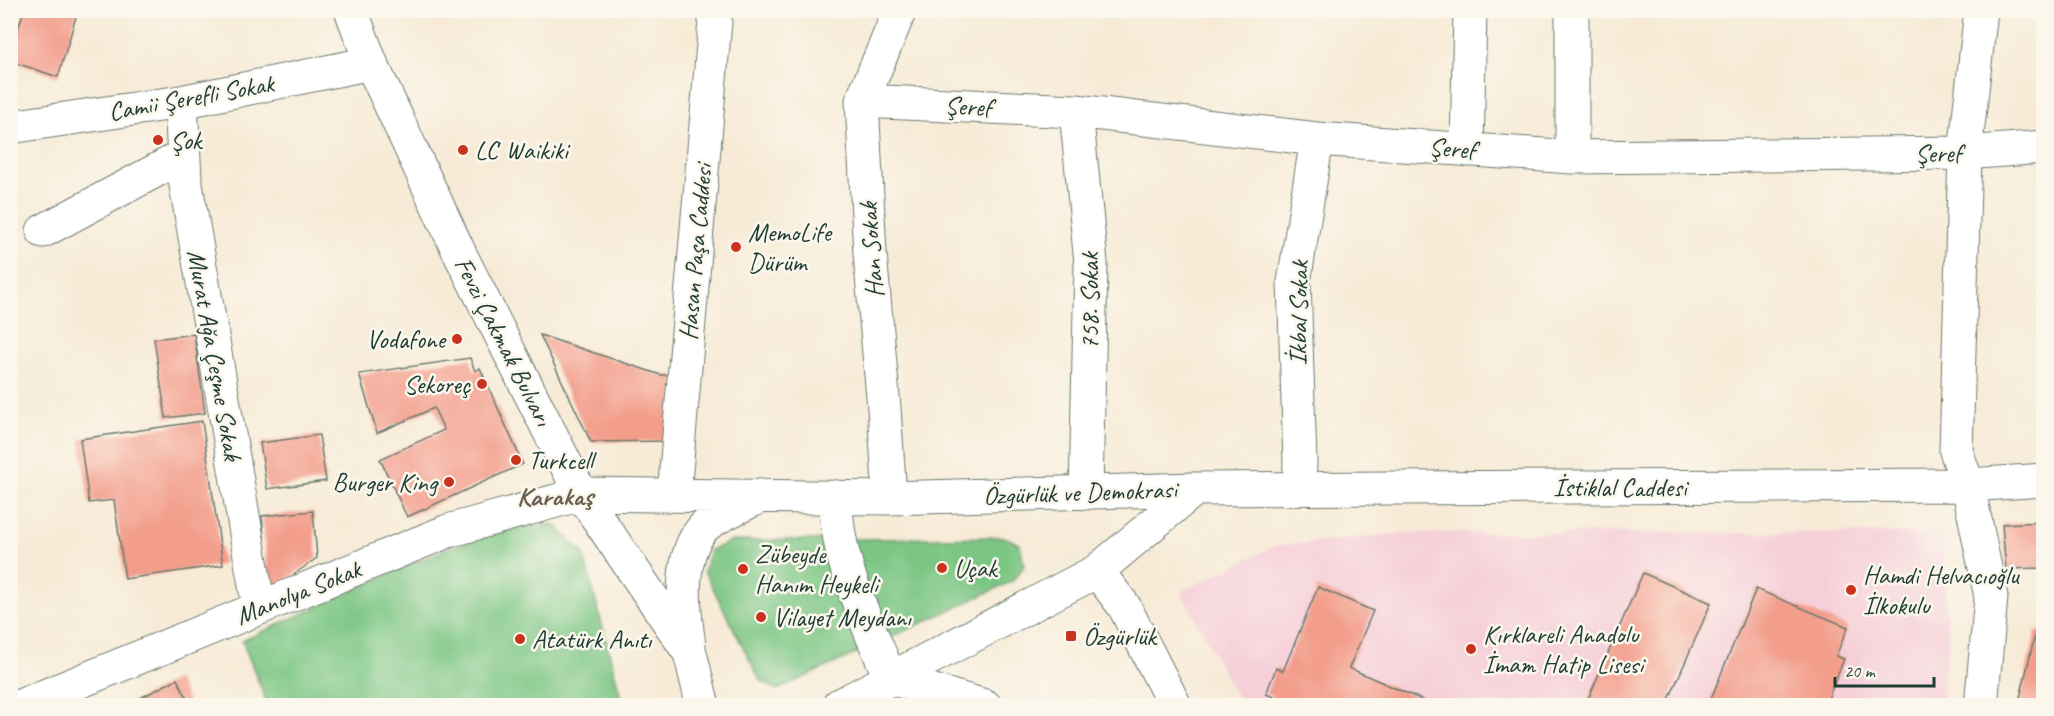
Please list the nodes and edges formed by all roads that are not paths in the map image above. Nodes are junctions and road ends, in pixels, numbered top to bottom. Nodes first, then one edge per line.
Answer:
1 (351, 10) edge
2 (716, 10) edge
3 (900, 10) edge
4 (1470, 10) edge
5 (1572, 10) edge
6 (1982, 10) edge
7 (371, 63) junction
8 (862, 101) junction
9 (181, 102) junction
10 (1076, 111) junction
11 (10, 127) edge
12 (1317, 139) junction
13 (2043, 147) edge
14 (1467, 150) junction
15 (1965, 153) junction
16 (183, 156) junction
17 (1572, 157) junction
18 (43, 231) dead end
19 (2043, 480) edge
20 (1968, 485) junction
21 (1299, 488) junction
22 (1195, 489) junction
23 (1086, 492) junction
24 (581, 494) junction
25 (674, 494) junction
26 (762, 496) junction
27 (836, 497) junction
28 (890, 498) junction
29 (1097, 571) junction
30 (259, 608) junction
31 (690, 653) junction
32 (890, 678) junction
33 (20, 705) edge
34 (703, 705) edge
35 (838, 705) edge
36 (985, 705) edge
37 (1175, 705) edge
38 (1982, 705) edge

1 - 7 street, Fevzi Çakmak Bulvarı
2 - 25 street, Hasan Paşa Caddesi
3 - 8 street, Han Sokak
4 - 14 street
5 - 17 street
6 - 15 street
7 - 9 street, Camii Şerefli Sokak
7 - 24 street, Fevzi Çakmak Bulvarı
8 - 10 street, Şeref
8 - 28 street, Han Sokak
9 - 11 street, Camii Şerefli Sokak
9 - 16 street, Murat Ağa Çeşme Sokak
10 - 12 street, Şeref
10 - 23 street, 758. Sokak
12 - 14 street, Şeref
12 - 21 street, İkbal Sokak
13 - 15 street, Şeref
14 - 17 street, Şeref
15 - 17 street, Şeref
15 - 20 street
16 - 18 street
16 - 30 street, Murat Ağa Çeşme Sokak
19 - 20 street, İstiklal Caddesi
20 - 21 street, İstiklal Caddesi
20 - 38 street
21 - 22 street, İstiklal Caddesi
22 - 23 street, Özgürlük ve Demokrasi
22 - 29 street, Özgürlük ve Demokrasi
23 - 28 street, Özgürlük ve Demokrasi
24 - 25 street, Özgürlük ve Demokrasi
24 - 30 street, Manolya Sokak
24 - 31 street, Fevzi Çakmak Bulvarı
25 - 26 street, Özgürlük ve Demokrasi
26 - 27 street, Özgürlük ve Demokrasi
26 - 31 street, Fevzi Çakmak Bulvarı
27 - 28 street, Özgürlük ve Demokrasi
27 - 32 street
29 - 32 street, Özgürlük ve Demokrasi
29 - 37 street
30 - 33 street, Manolya Sokak
31 - 34 street, Fevzi Çakmak Bulvarı
32 - 35 street, Özgürlük ve Demokrasi
32 - 36 street

